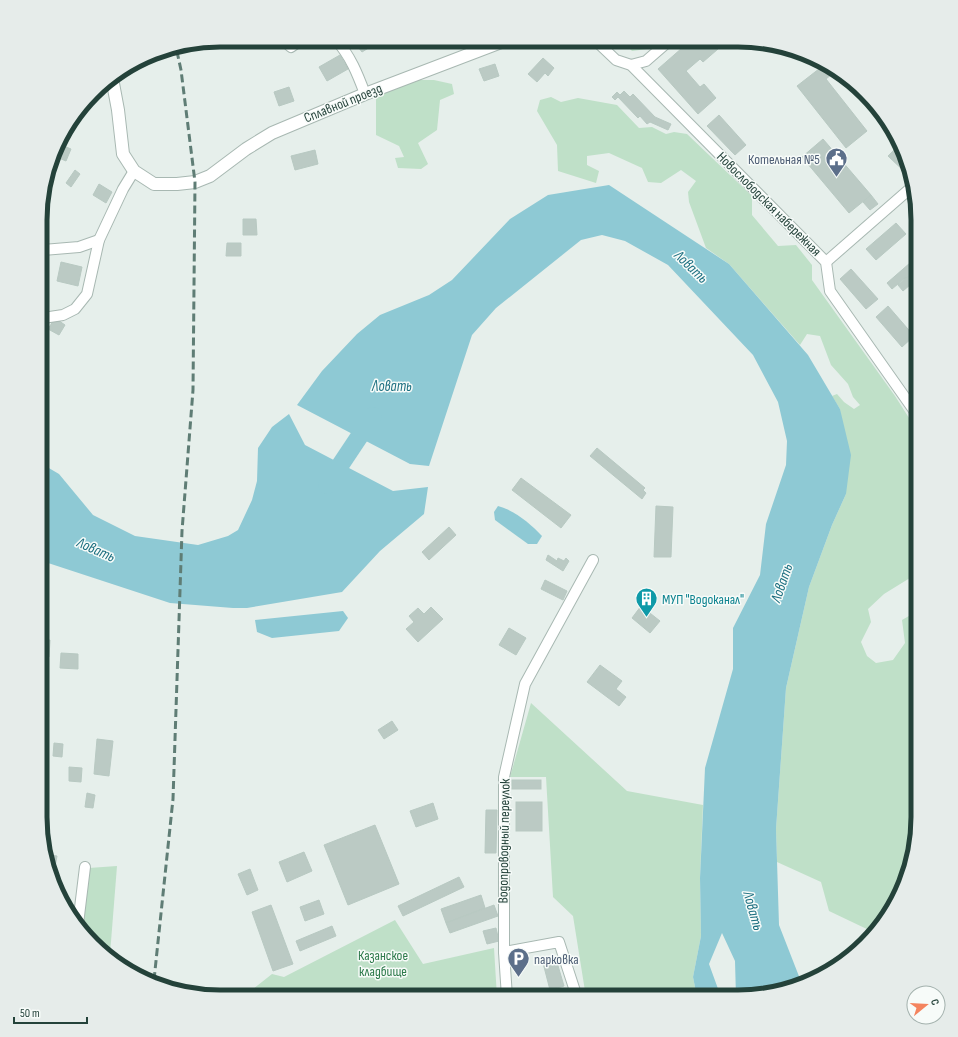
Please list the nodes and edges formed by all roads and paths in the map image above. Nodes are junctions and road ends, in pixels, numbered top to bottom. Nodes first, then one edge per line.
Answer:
1 (342, 47) edge
2 (488, 47) edge
3 (602, 47) edge
4 (662, 47) edge
5 (631, 65) junction
6 (113, 84) edge
7 (365, 94) junction
8 (134, 171) junction
9 (909, 190) edge
10 (98, 240) junction
11 (47, 250) edge
12 (826, 262) junction
13 (47, 317) edge
14 (911, 406) edge
15 (592, 560) dead end
16 (85, 867) dead end
17 (79, 917) edge
18 (504, 952) junction
19 (507, 990) edge
20 (575, 990) edge

1 - 7 street
2 - 7 street, Сплавной проезд
3 - 5 street, Новослободская набережная
4 - 5 street
5 - 12 street, Новослободская набережная
6 - 8 street
7 - 8 street, Сплавной проезд
8 - 10 street
9 - 12 street
10 - 11 street
10 - 13 street
12 - 14 street, Новослободская набережная
15 - 18 street, Водопроводный переулок
16 - 17 street
18 - 19 street, Водопроводный переулок
18 - 20 street

